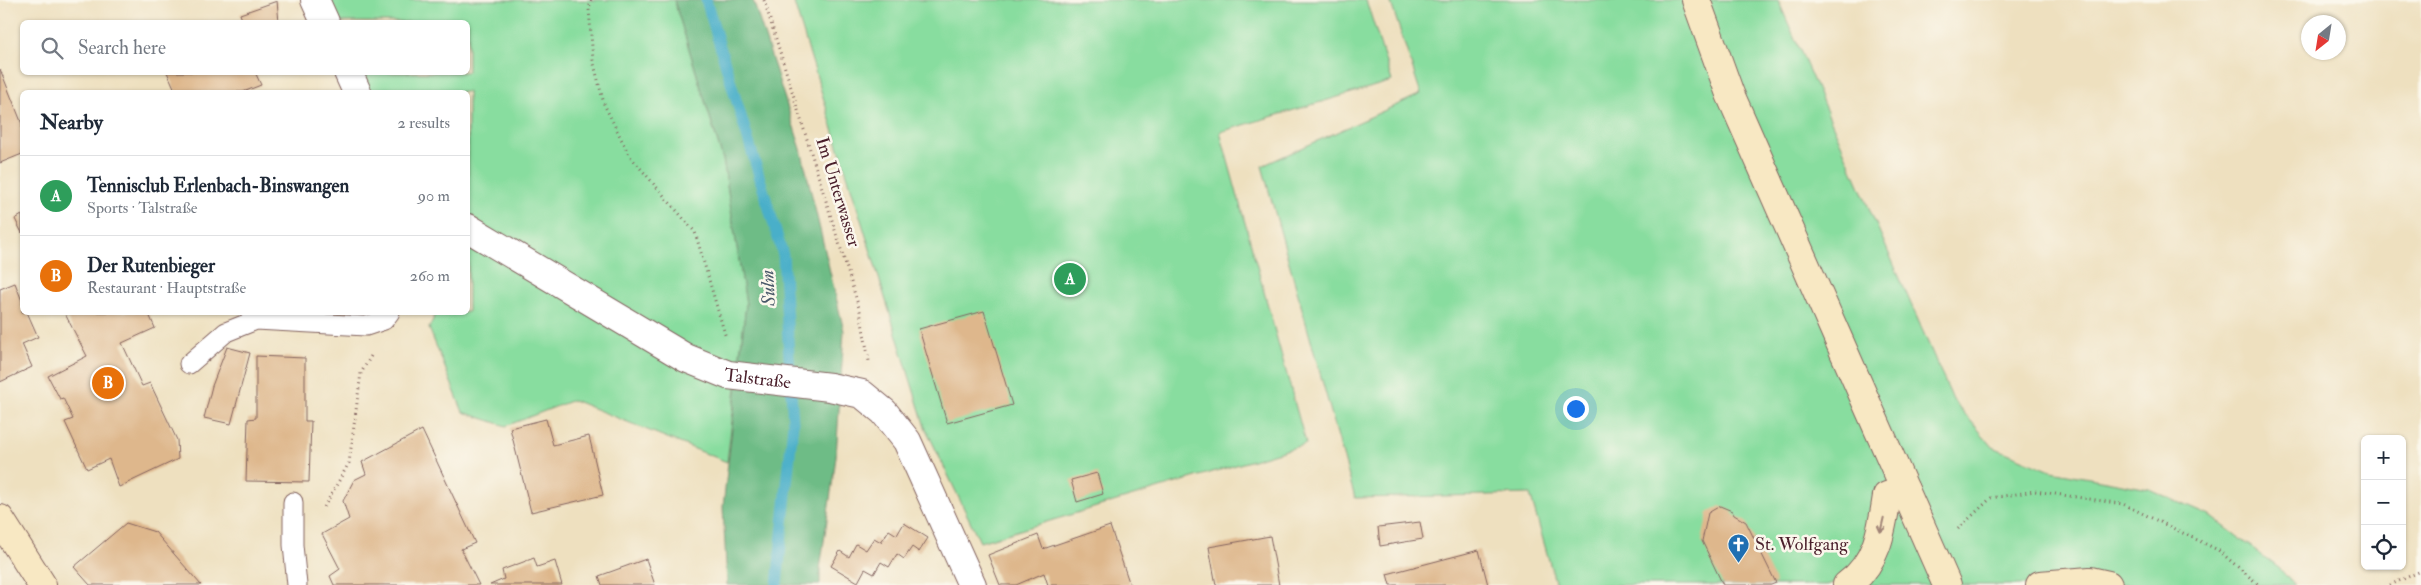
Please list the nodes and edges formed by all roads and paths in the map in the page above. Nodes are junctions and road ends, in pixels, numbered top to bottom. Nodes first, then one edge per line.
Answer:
1 (315, 0) edge
2 (591, 0) edge
3 (764, 0) edge
4 (1696, 0) edge
5 (324, 20) edge
6 (349, 75) edge
7 (356, 90) edge
8 (470, 229) edge
9 (387, 316) edge
10 (189, 364) dead end
11 (728, 376) junction
12 (862, 394) junction
13 (1905, 490) junction
14 (293, 502) dead end
15 (0, 519) edge
16 (293, 545) junction
17 (1933, 552) junction
18 (2421, 571) edge
19 (42, 585) edge
20 (297, 585) edge
21 (972, 585) edge
22 (1847, 585) edge
23 (1947, 585) edge
24 (2040, 585) edge
25 (2108, 585) edge
26 (2260, 585) edge
27 (2390, 585) edge

1 - 5 street
2 - 11 path
3 - 12 path, Im Unterwasser
4 - 13 main road
6 - 7 street
8 - 11 street, Talstraße
9 - 10 lane
9 - 16 path
11 - 12 street, Talstraße
12 - 21 street, Talstraße
13 - 17 main road
13 -> 22 main road
14 - 16 lane
15 - 19 main road
16 - 20 lane
17 - 23 main road
17 - 26 path
18 - 27 path
24 - 25 main road

